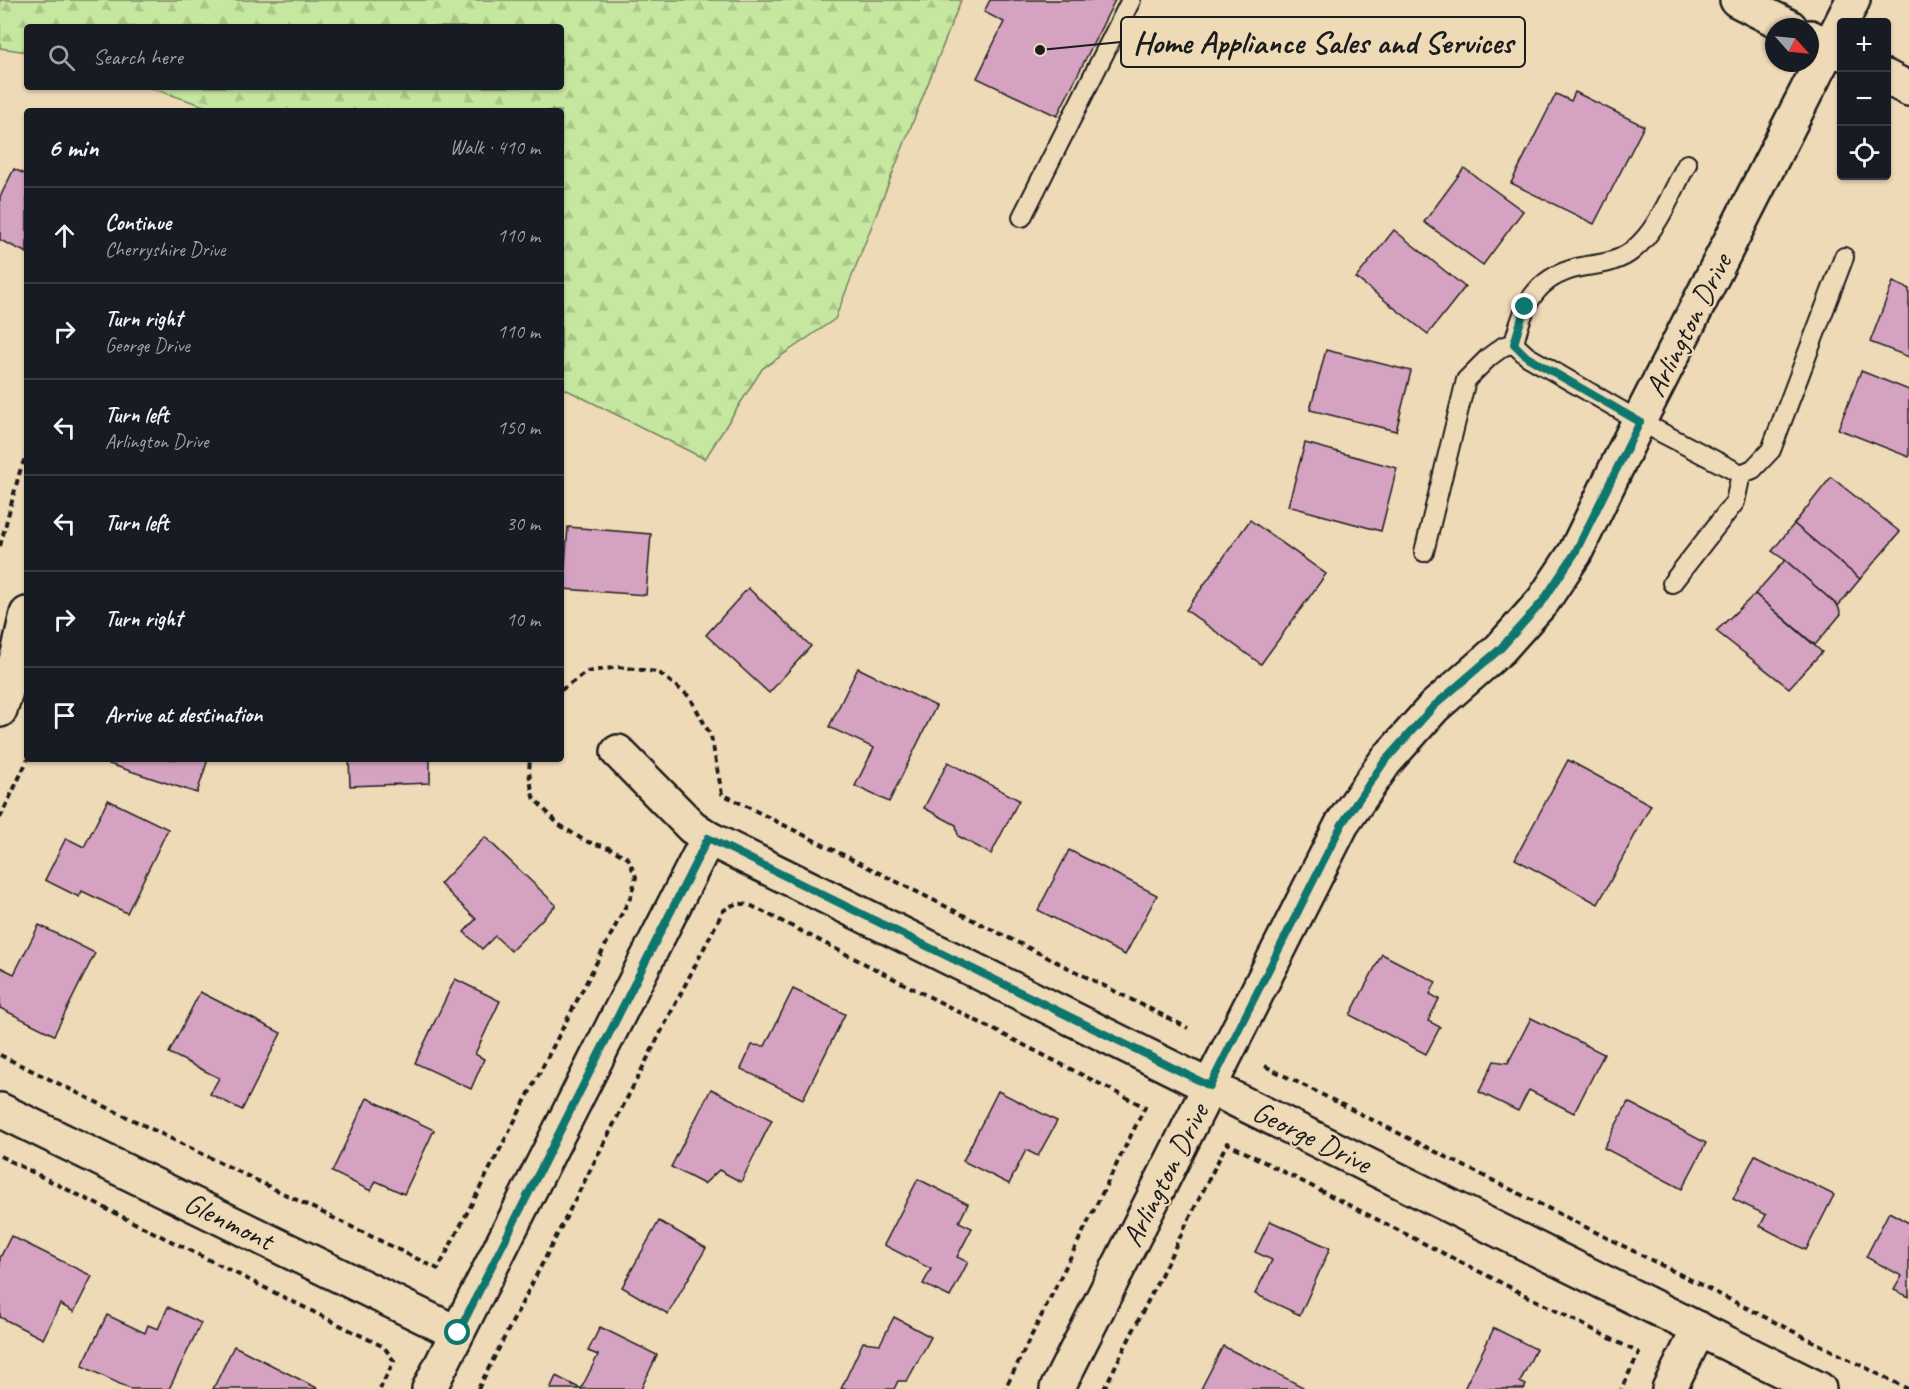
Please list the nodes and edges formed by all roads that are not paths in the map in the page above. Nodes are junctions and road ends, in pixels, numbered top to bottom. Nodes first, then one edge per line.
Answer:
1 (1131, 0) edge
2 (1737, 0) edge
3 (1853, 0) edge
4 (1772, 18) edge
5 (1827, 46) edge
6 (1891, 79) edge
7 (1909, 89) edge
8 (1687, 164) dead end
9 (1022, 217) dead end
10 (1844, 257) dead end
11 (1514, 344) junction
12 (1640, 422) junction
13 (1741, 474) junction
14 (1424, 552) dead end
15 (1672, 583) dead end
16 (24, 627) edge
17 (0, 710) edge
18 (618, 752) dead end
19 (708, 838) junction
20 (1210, 1086) junction
21 (0, 1110) edge
22 (1699, 1329) junction
23 (458, 1333) junction
24 (429, 1389) edge
25 (1057, 1389) edge
26 (1669, 1389) edge
27 (1819, 1389) edge

1 - 9 lane
2 - 4 street
3 - 5 street, Arlington Drive
5 - 12 street, Arlington Drive
6 - 7 street
8 - 11 lane
10 - 13 lane
11 - 12 lane
11 - 14 lane
12 - 13 lane
12 - 20 street, Arlington Drive
13 - 15 lane
16 - 17 street
18 - 19 street, George Drive
19 - 20 street, George Drive
19 - 23 street
20 - 22 street, George Drive
20 - 25 street, Arlington Drive
21 - 23 street, Glenmont
22 - 26 street
22 - 27 street, George Drive
23 - 24 street

